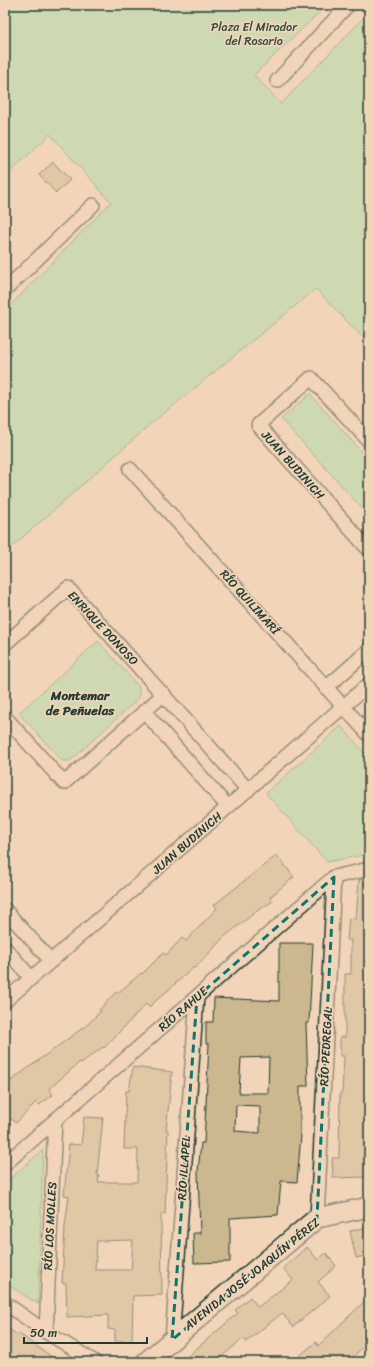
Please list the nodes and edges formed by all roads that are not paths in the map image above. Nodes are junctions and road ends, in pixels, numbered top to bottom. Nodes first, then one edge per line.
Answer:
1 (348, 5) edge
2 (277, 81) dead end
3 (93, 206) dead end
4 (5, 290) edge
5 (369, 441) edge
6 (130, 469) dead end
7 (369, 550) edge
8 (5, 644) edge
9 (369, 650) edge
10 (369, 684) edge
11 (326, 688) junction
12 (164, 694) junction
13 (343, 707) junction
14 (144, 711) junction
15 (5, 717) edge
16 (369, 735) edge
17 (248, 790) junction
18 (228, 807) junction
19 (369, 869) edge
20 (334, 877) junction
21 (5, 910) edge
22 (5, 948) edge
23 (51, 961) junction
24 (32, 978) junction
25 (196, 997) junction
26 (5, 1001) edge
27 (55, 1120) junction
28 (5, 1164) edge
29 (369, 1207) edge
30 (317, 1218) junction
31 (5, 1303) edge
32 (46, 1332) junction
33 (172, 1340) junction
34 (95, 1362) edge
35 (146, 1362) edge

1 - 2 street
3 - 4 street
5 - 7 street, JUAN BUDINICH
6 - 11 street, RÍO QUILIMARÍ
8 - 12 street, ENRIQUE DONOSO
9 - 11 street
10 - 13 street, JUAN BUDINICH
11 - 13 street, RÍO QUILIMARÍ
12 - 14 street
12 - 17 street, ENRIQUE DONOSO
13 - 16 street, RÍO QUILIMARÍ
13 - 17 street, JUAN BUDINICH
14 - 15 street
14 - 18 street
17 - 18 street, JUAN BUDINICH
18 - 23 street, JUAN BUDINICH
19 - 20 street, RÍO RAHUE
20 - 25 street, RÍO RAHUE
20 - 30 street, RÍO PEDREGAL
21 - 23 street
22 - 24 street
23 - 24 street, JUAN BUDINICH
24 - 26 street, JUAN BUDINICH
25 - 27 street, RÍO RAHUE
25 - 33 street, RÍO ILLAPEL
27 - 28 street, RÍO RAHUE
27 - 32 street, RÍO LOS MOLLES
29 - 30 main road, AVENIDA JOSÉ JOAQUÍN PÉREZ
30 - 33 main road, AVENIDA JOSÉ JOAQUÍN PÉREZ
31 - 32 street
32 - 34 street
33 - 35 main road, AVENIDA JOSÉ JOAQUÍN PÉREZ

